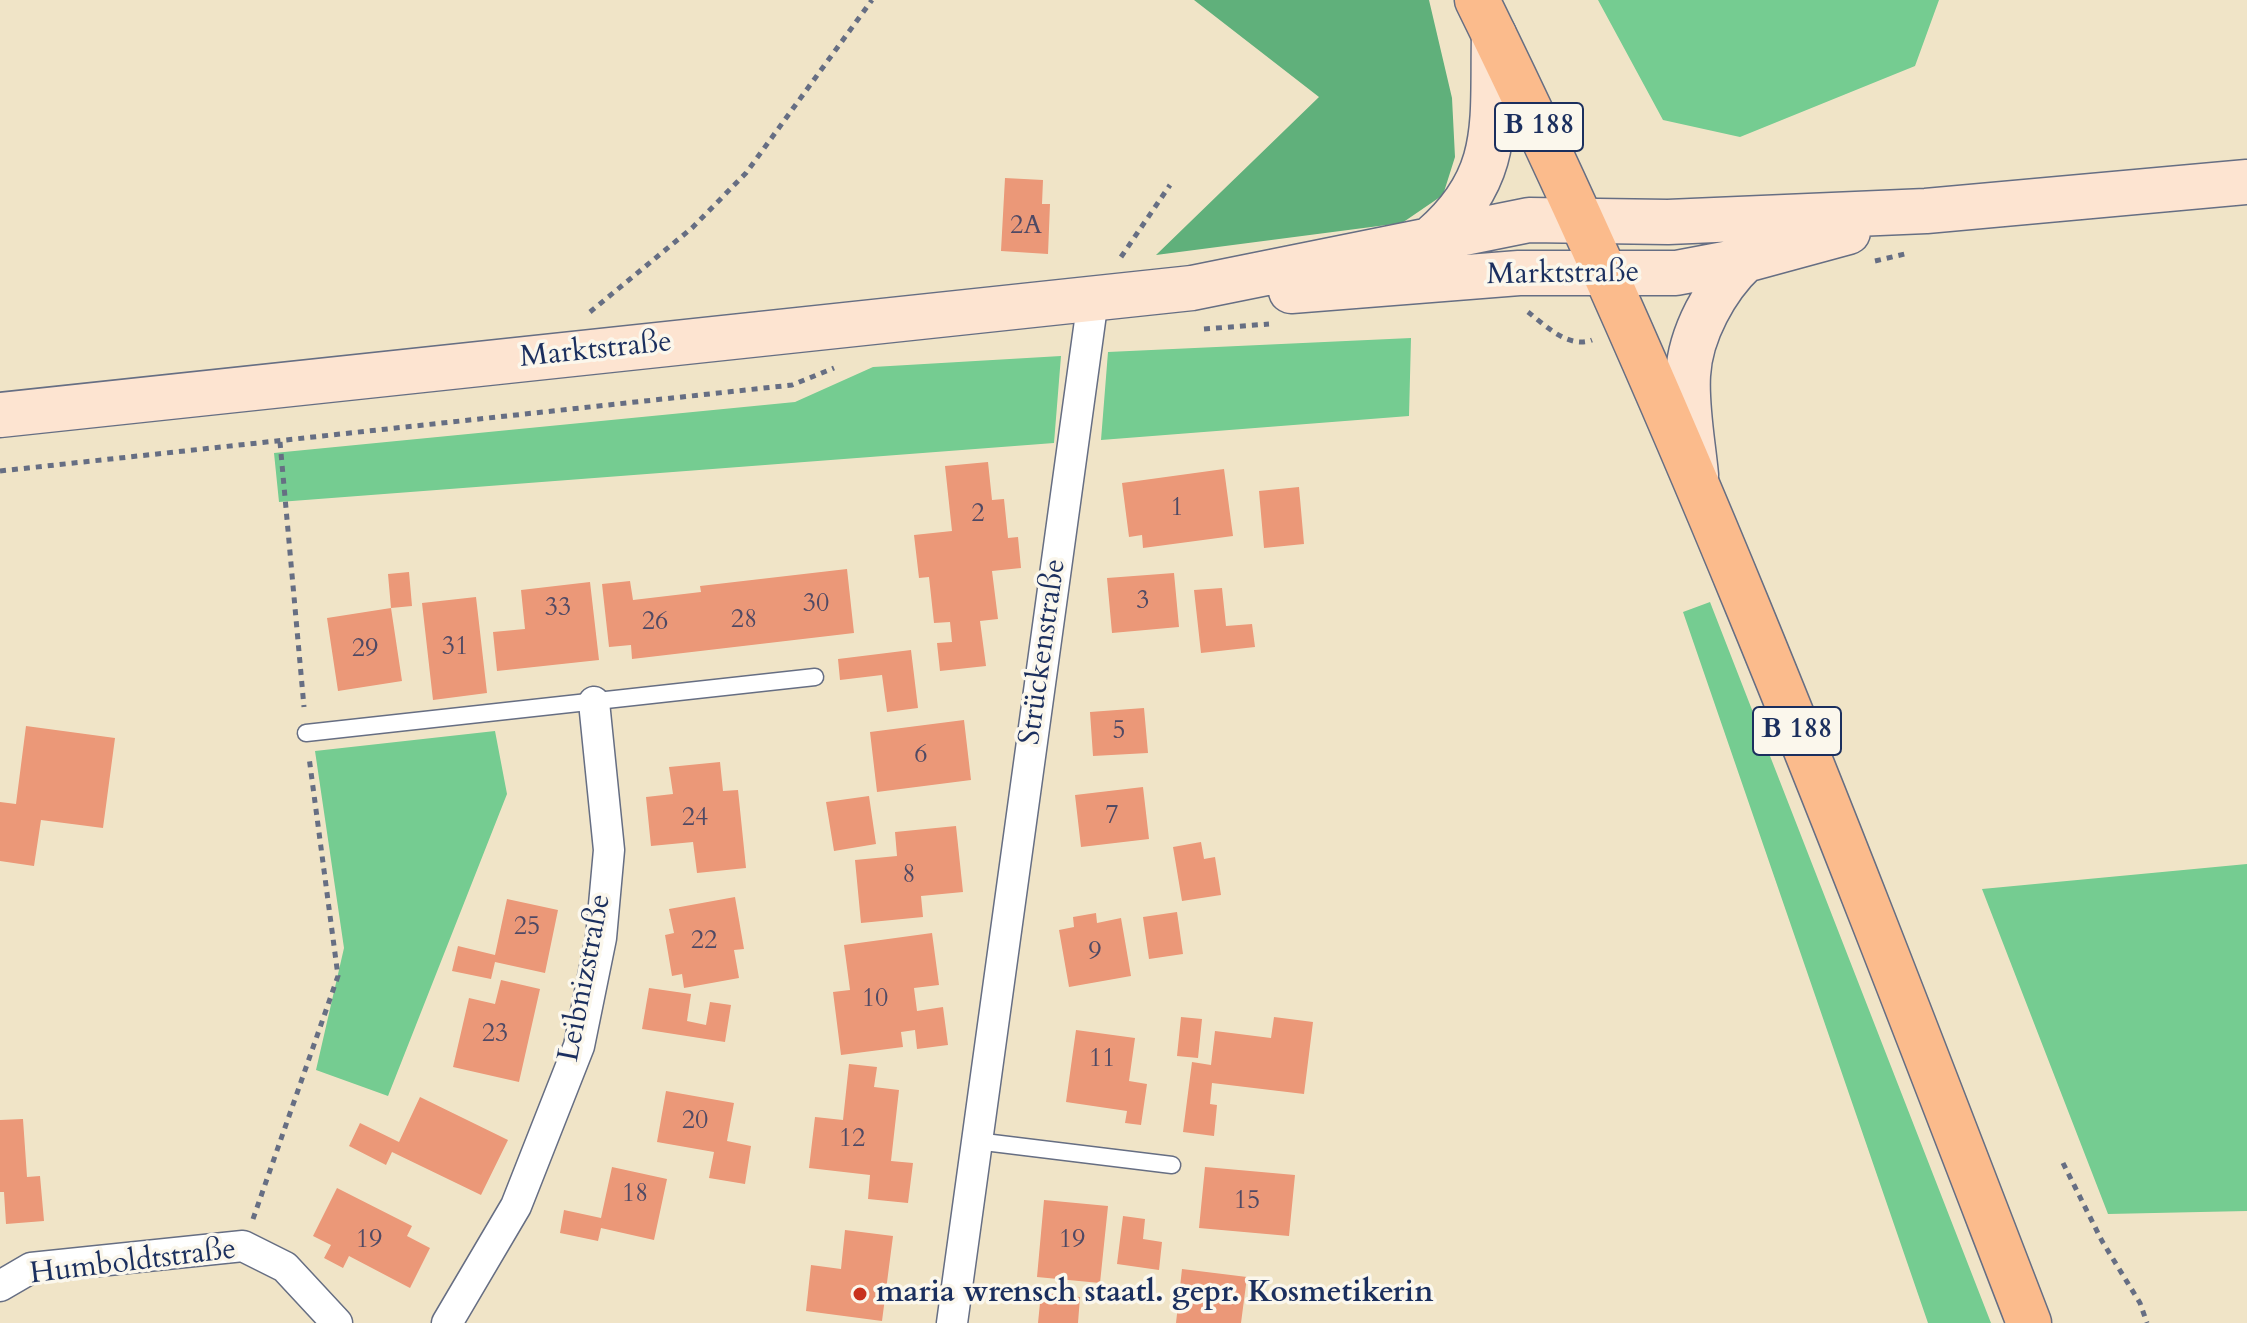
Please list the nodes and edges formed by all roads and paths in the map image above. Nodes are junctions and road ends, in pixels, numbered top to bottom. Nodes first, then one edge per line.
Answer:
1 (872, 0) edge
2 (1486, 18) edge
3 (2247, 182) edge
4 (1170, 185) dead end
5 (1926, 211) junction
6 (1583, 219) junction
7 (1432, 238) junction
8 (1745, 260) junction
9 (1607, 272) junction
10 (1192, 288) junction
11 (1093, 299) junction
12 (583, 318) dead end
13 (849, 362) dead end
14 (0, 415) edge
15 (280, 442) junction
16 (0, 471) edge
17 (1696, 477) junction
18 (815, 677) dead end
19 (594, 702) junction
20 (306, 733) junction
21 (976, 1141) junction
22 (2063, 1163) dead end
23 (1172, 1165) dead end
24 (243, 1246) junction
25 (0, 1286) edge
26 (337, 1323) edge
27 (447, 1323) edge
28 (952, 1323) edge
29 (2029, 1323) edge
30 (2147, 1323) edge

1 - 12 path
2 - 6 main road, B 188
2 - 7 street
3 - 5 street, Marktstraße
4 - 11 path
5 - 6 street, Marktstraße
5 - 8 street, Marktstraße
6 - 7 street, Marktstraße
6 - 9 main road, B 188
7 - 10 street, Marktstraße
8 - 9 street, Marktstraße
8 - 17 street
9 - 10 street, Marktstraße
9 - 17 main road, B 188
10 - 11 street, Marktstraße
11 - 14 street, Marktstraße
11 - 21 street, Strückenstraße
13 - 15 path
15 - 16 path
15 - 20 path
17 - 29 main road, B 188
18 - 19 lane
19 - 20 lane
19 - 27 street, Leibnizstraße
20 - 24 path
21 - 23 lane
21 - 28 street, Strückenstraße
22 - 30 path
24 - 25 street, Humboldtstraße
24 - 26 street, Humboldtstraße

